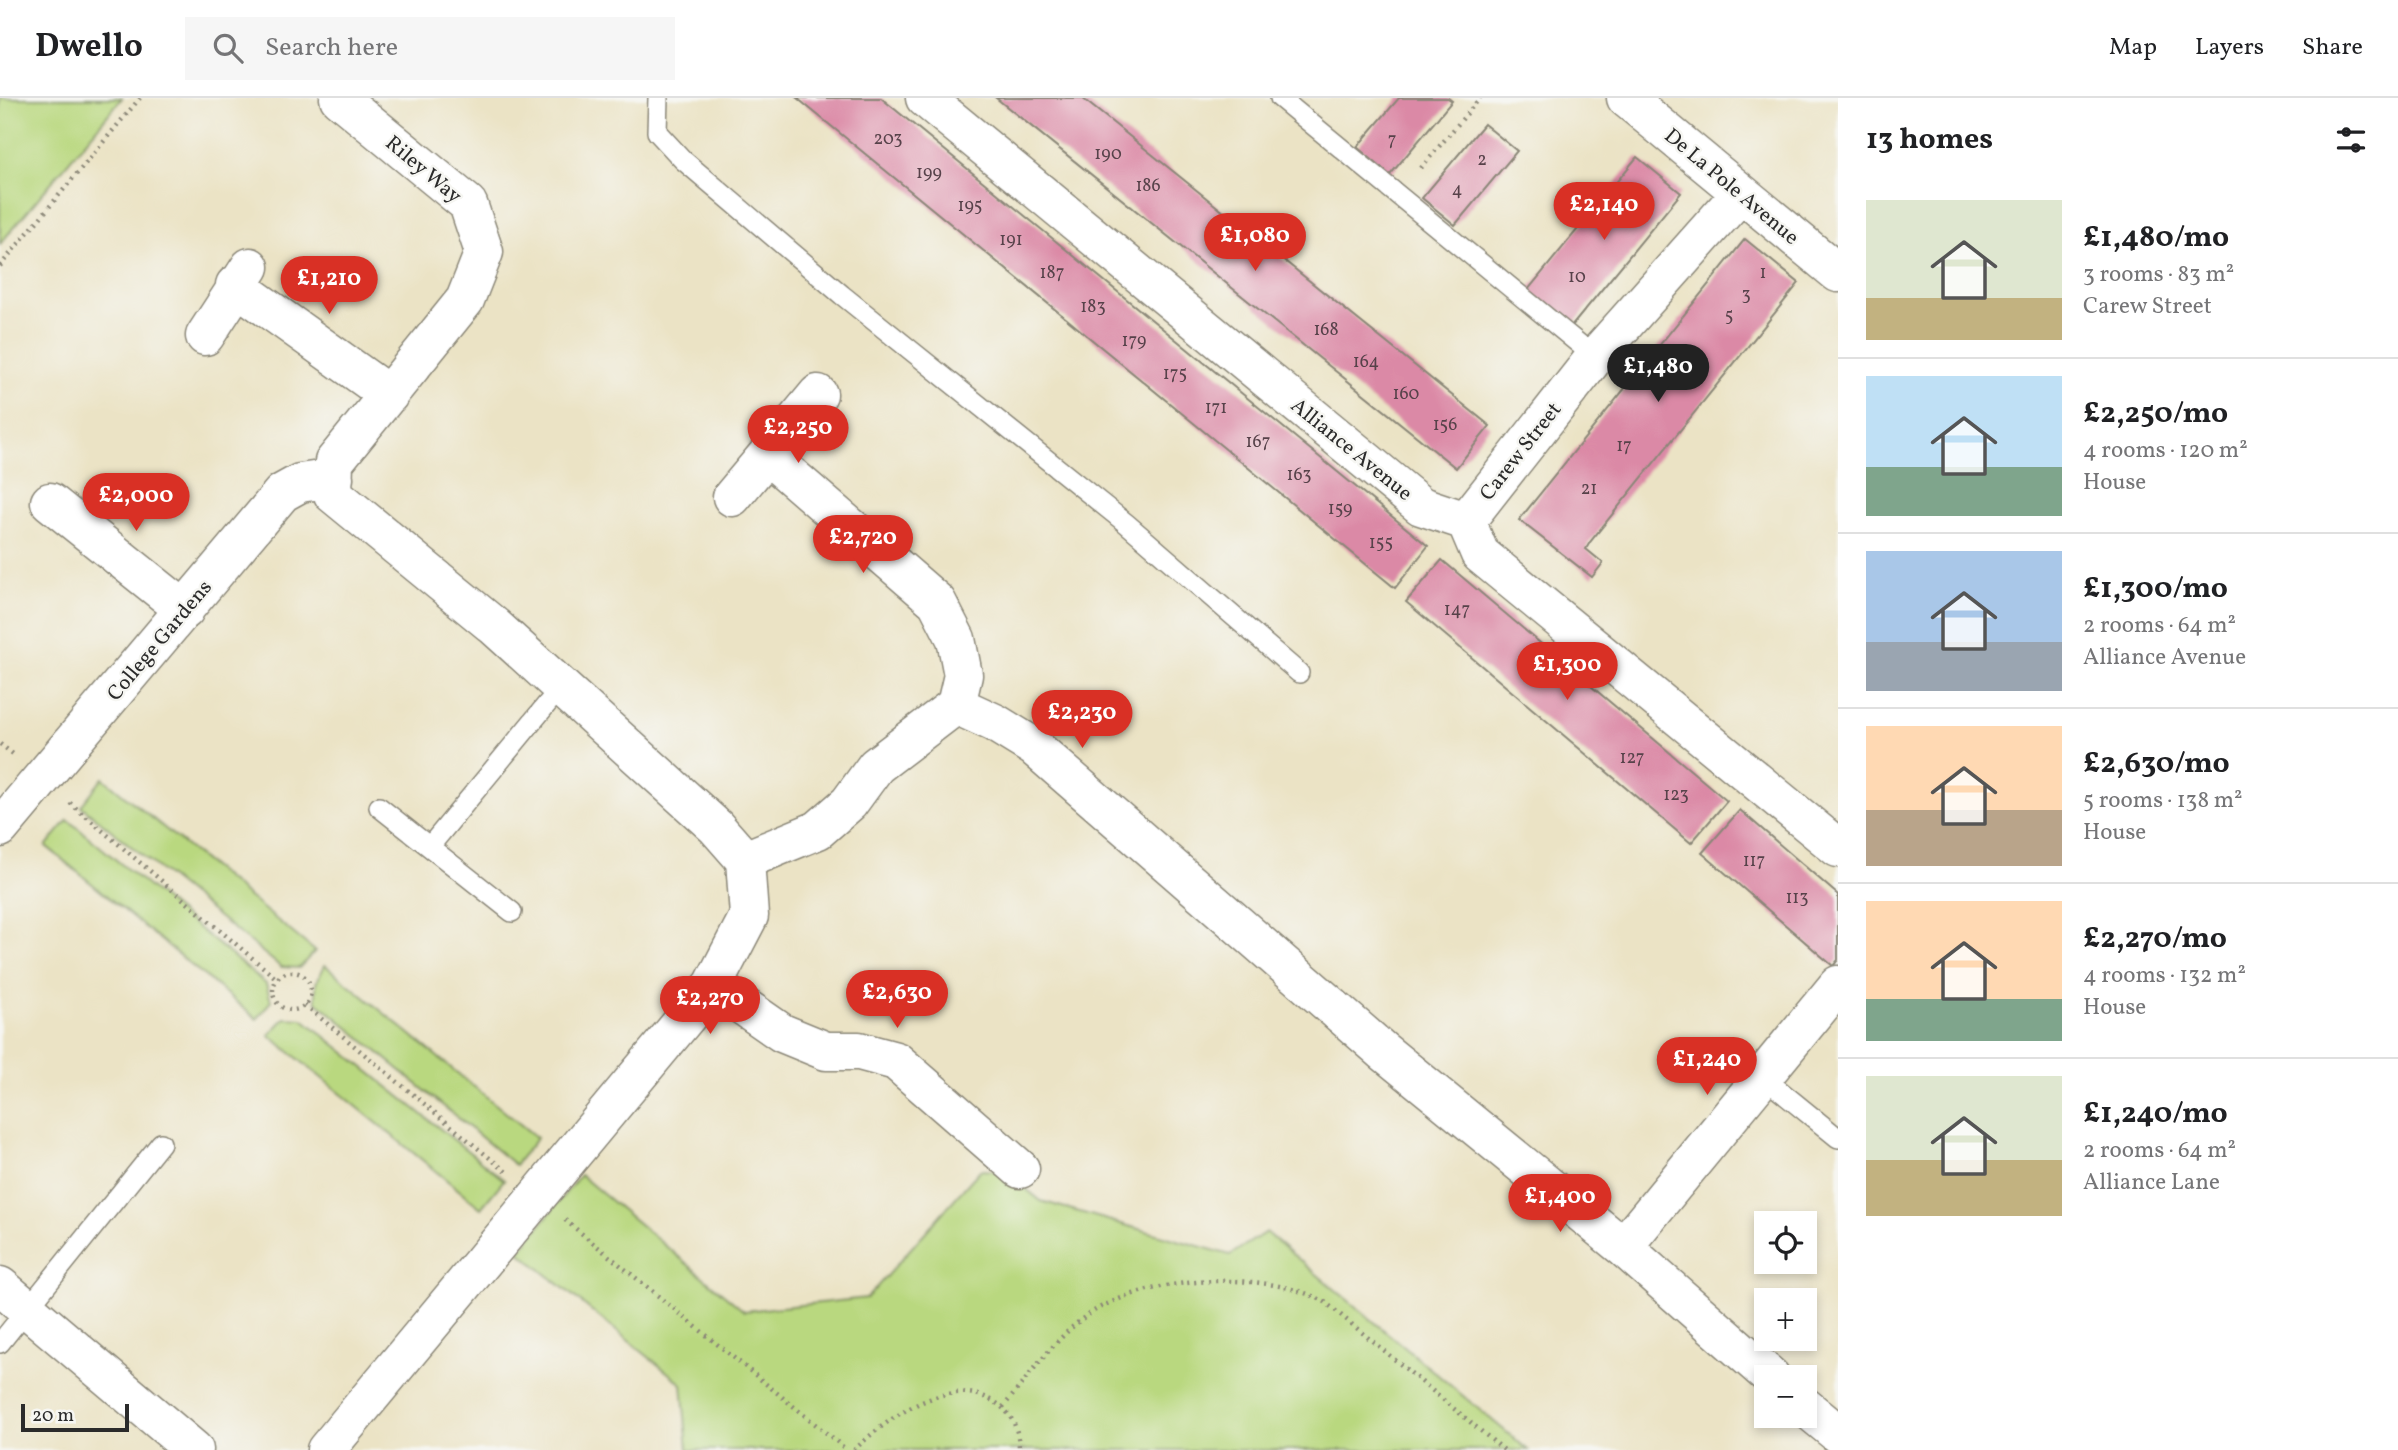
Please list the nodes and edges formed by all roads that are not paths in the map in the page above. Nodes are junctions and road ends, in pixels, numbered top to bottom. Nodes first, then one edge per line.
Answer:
1 (339, 98) edge
2 (659, 98) edge
3 (1280, 98) edge
4 (1626, 98) edge
5 (937, 102) edge
6 (1741, 193) junction
7 (1838, 274) edge
8 (205, 336) dead end
9 (1595, 357) junction
10 (818, 394) dead end
11 (389, 395) junction
12 (767, 455) junction
13 (334, 478) junction
14 (732, 497) dead end
15 (50, 502) dead end
16 (1466, 521) junction
17 (185, 610) junction
18 (1299, 673) dead end
19 (561, 687) junction
20 (956, 705) junction
21 (379, 807) dead end
22 (0, 828) edge
23 (430, 846) junction
24 (1838, 848) edge
25 (745, 860) junction
26 (512, 912) dead end
27 (713, 985) junction
28 (1838, 985) edge
29 (1763, 1077) junction
30 (1838, 1138) edge
31 (161, 1143) dead end
32 (1020, 1169) dead end
33 (1623, 1247) junction
34 (14, 1298) edge
35 (0, 1343) edge
36 (1757, 1365) edge
37 (1817, 1417) edge
38 (1838, 1434) edge
39 (194, 1450) edge
40 (326, 1450) edge

1 - 11 street, Riley Way
2 - 18 lane
3 - 9 lane
4 - 6 street, De La Pole Avenue
5 - 16 street, Alliance Avenue
6 - 7 street, De La Pole Avenue
6 - 9 street, Carew Street
8 - 11 street
9 - 16 street, Carew Street
10 - 12 street
11 - 13 street, Riley Way
12 - 14 street
12 - 20 street
13 - 17 street, College Gardens
13 - 19 street
15 - 17 street
16 - 24 street
17 - 22 street, College Gardens
19 - 23 lane
19 - 25 street
20 - 25 street
20 - 33 street
21 - 23 lane
23 - 26 lane
25 - 27 street
27 - 32 street
27 - 40 street
28 - 29 street
29 - 30 lane
29 - 33 street
31 - 34 lane
33 - 36 street
34 - 35 lane
34 - 39 street
37 - 38 street

